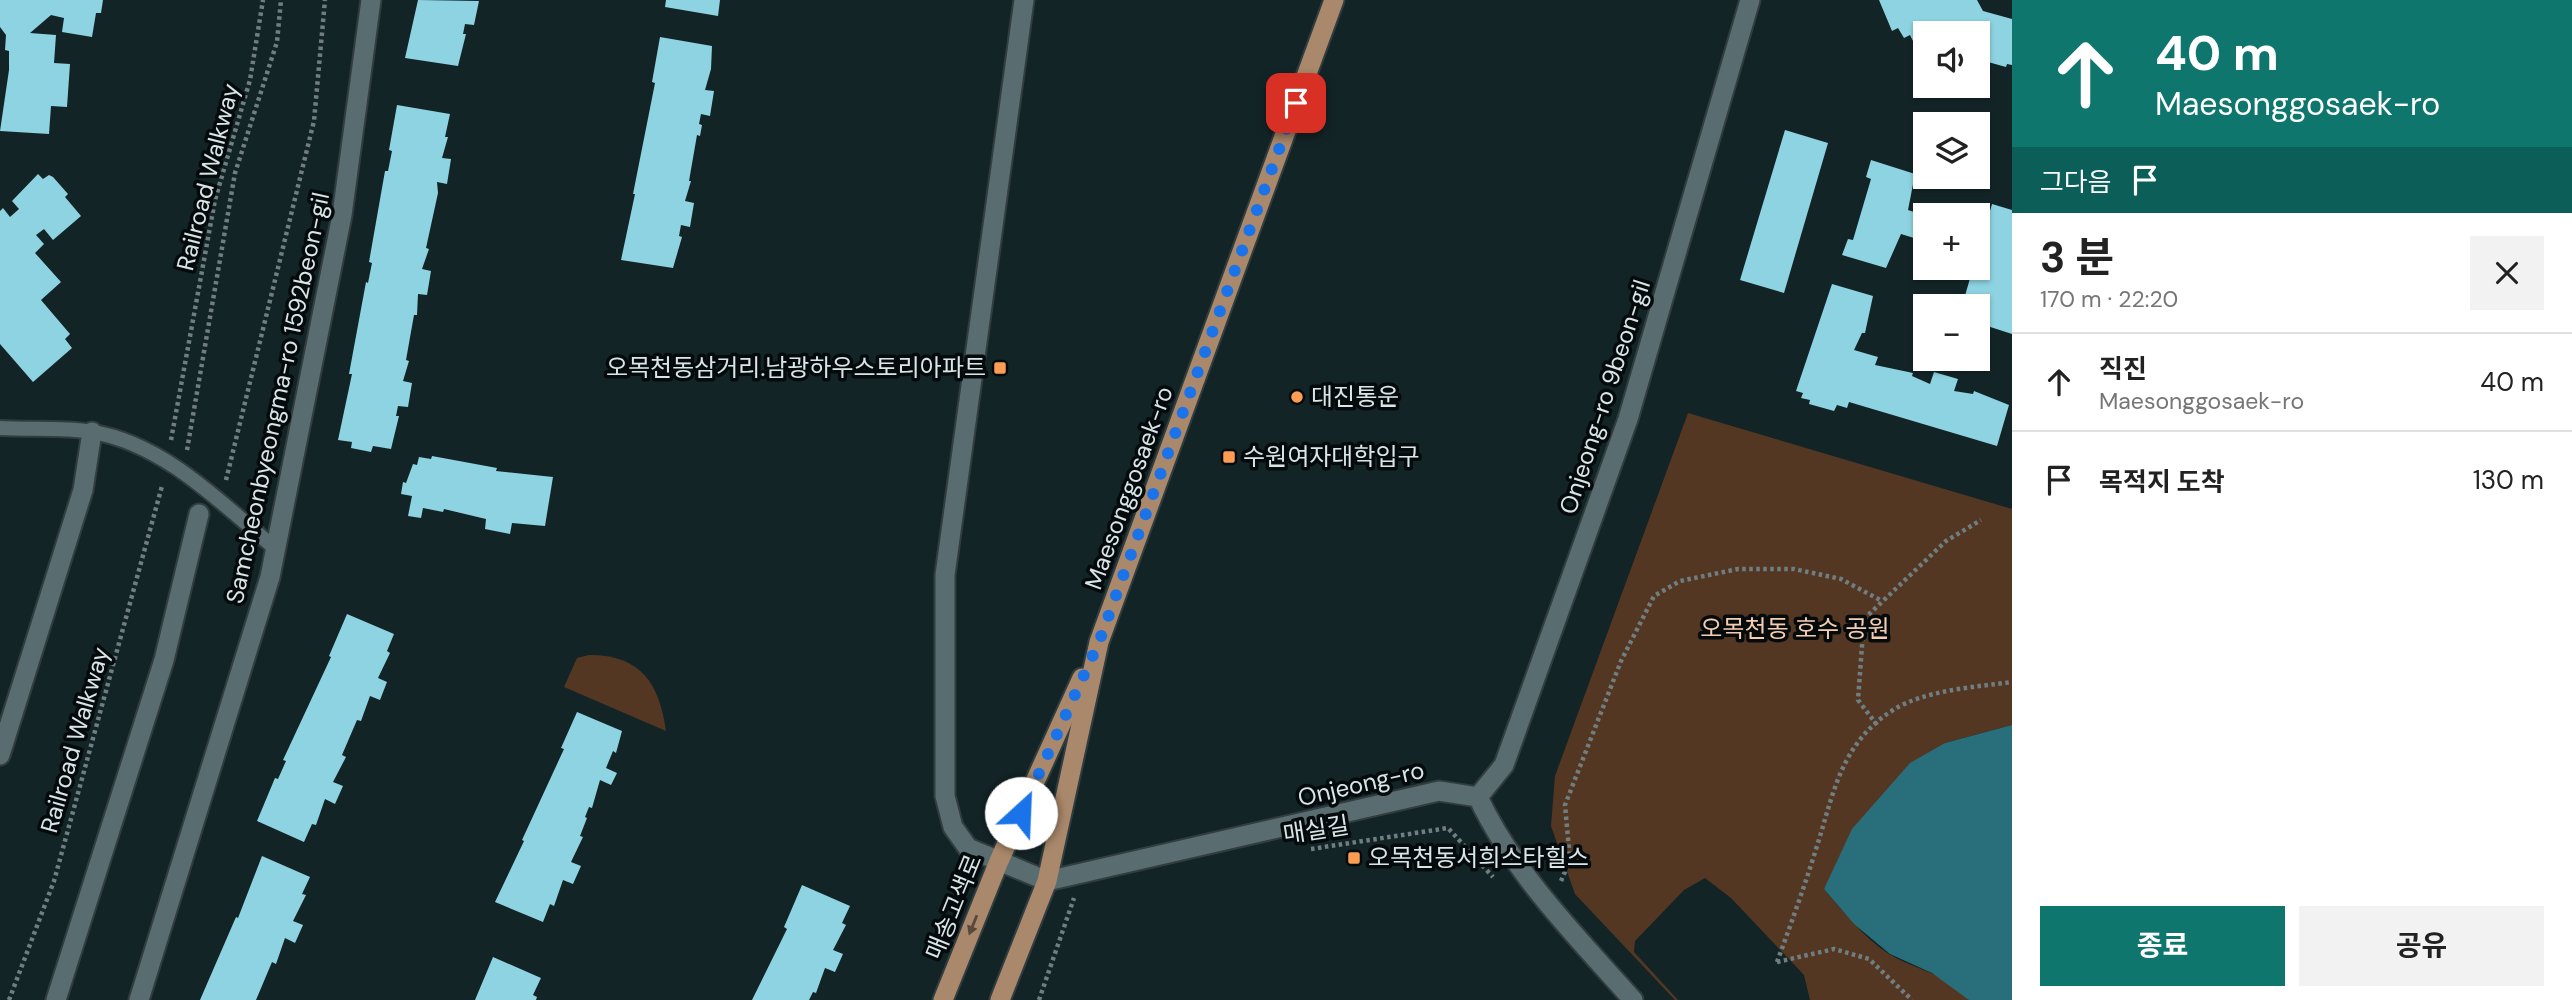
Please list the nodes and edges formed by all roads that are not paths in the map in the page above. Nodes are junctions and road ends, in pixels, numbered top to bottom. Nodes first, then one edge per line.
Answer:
1 (371, 0) edge
2 (1024, 0) edge
3 (1334, 0) edge
4 (1750, 0) edge
5 (0, 428) edge
6 (92, 432) junction
7 (199, 514) dead end
8 (276, 549) junction
9 (1099, 642) junction
10 (0, 755) edge
11 (1478, 797) junction
12 (999, 861) junction
13 (1047, 881) junction
14 (56, 1000) edge
15 (139, 1000) edge
16 (943, 1000) edge
17 (1000, 1000) edge
18 (1633, 1000) edge

1 - 8 street, Samcheonbyeongma-ro 1592beon-gil
2 - 12 street
3 - 9 main road, Maesonggosaek-ro
4 - 11 street, Onjeong-ro 9beon-gil
5 - 6 lane
6 - 8 lane
6 - 10 street
7 - 14 street
8 - 15 street, Samcheonbyeongma-ro 1592beon-gil
9 - 12 main road, 매송고색로
9 - 13 main road, Maesonggosaek-ro
11 - 13 street, Onjeong-ro
11 - 18 street
12 - 13 street
12 -> 16 main road, 매송고색로
13 - 17 main road, Maesonggosaek-ro

